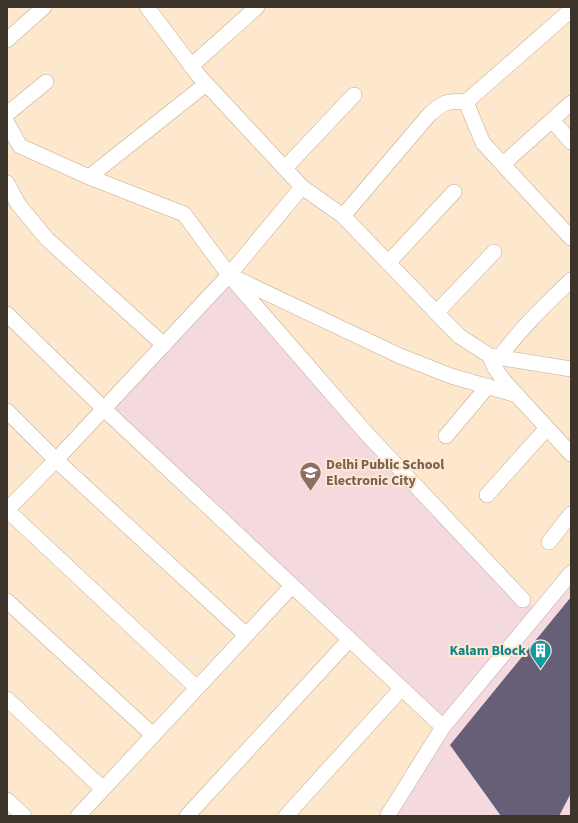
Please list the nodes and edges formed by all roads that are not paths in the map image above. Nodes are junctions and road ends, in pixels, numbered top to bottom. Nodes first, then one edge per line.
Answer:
1 (44, 7) edge
2 (147, 7) edge
3 (257, 7) edge
4 (571, 10) edge
5 (7, 40) edge
6 (191, 66) junction
7 (46, 82) dead end
8 (206, 84) junction
9 (354, 95) dead end
10 (466, 102) junction
11 (571, 103) edge
12 (7, 114) edge
13 (552, 120) junction
14 (7, 123) edge
15 (571, 142) edge
16 (503, 164) junction
17 (285, 168) junction
18 (89, 177) junction
19 (7, 183) edge
20 (302, 187) junction
21 (454, 192) dead end
22 (343, 216) junction
23 (571, 238) edge
24 (494, 252) dead end
25 (388, 263) junction
26 (229, 275) junction
27 (571, 280) edge
28 (436, 312) junction
29 (7, 314) edge
30 (164, 344) junction
31 (494, 357) junction
32 (571, 369) edge
33 (488, 386) junction
34 (517, 395) junction
35 (104, 409) junction
36 (7, 411) edge
37 (547, 428) junction
38 (446, 436) dead end
39 (571, 454) edge
40 (56, 460) junction
41 (487, 495) dead end
42 (7, 510) edge
43 (571, 514) edge
44 (549, 542) dead end
45 (571, 573) edge
46 (292, 586) junction
47 (523, 600) dead end
48 (7, 601) edge
49 (246, 635) junction
50 (349, 640) junction
51 (197, 688) junction
52 (401, 689) junction
53 (7, 699) edge
54 (442, 727) junction
55 (153, 735) junction
56 (103, 788) junction
57 (7, 800) edge
58 (24, 816) edge
59 (78, 816) edge
60 (187, 816) edge
61 (286, 816) edge
62 (388, 816) edge

1 - 5 street
2 - 6 street
3 - 6 street
4 - 10 street
6 - 8 street
7 - 12 street
8 - 17 street
8 - 18 street
9 - 17 street
10 - 16 street
10 - 22 street
11 - 13 street
13 - 15 street
13 - 16 street
14 - 18 street
16 - 23 street
17 - 20 street
18 - 26 street
19 - 30 street
20 - 22 street
20 - 26 street
21 - 25 street
22 - 25 street
24 - 28 street
25 - 28 street
26 - 30 street
26 - 33 street
26 - 47 street
27 - 31 street
28 - 31 street
29 - 35 street
30 - 35 street
31 - 32 street
31 - 34 street
33 - 34 street
33 - 38 street
34 - 37 street
35 - 40 street
35 - 46 street
36 - 40 street
37 - 39 street
37 - 41 street
40 - 42 street
40 - 49 street
42 - 51 street
43 - 44 street
45 - 54 street
46 - 49 street
46 - 50 street
48 - 55 street
49 - 51 street
50 - 52 street
50 - 60 street
51 - 55 street
52 - 54 street
52 - 61 street
53 - 56 street
54 - 62 street
55 - 56 street
56 - 59 street
57 - 58 street

